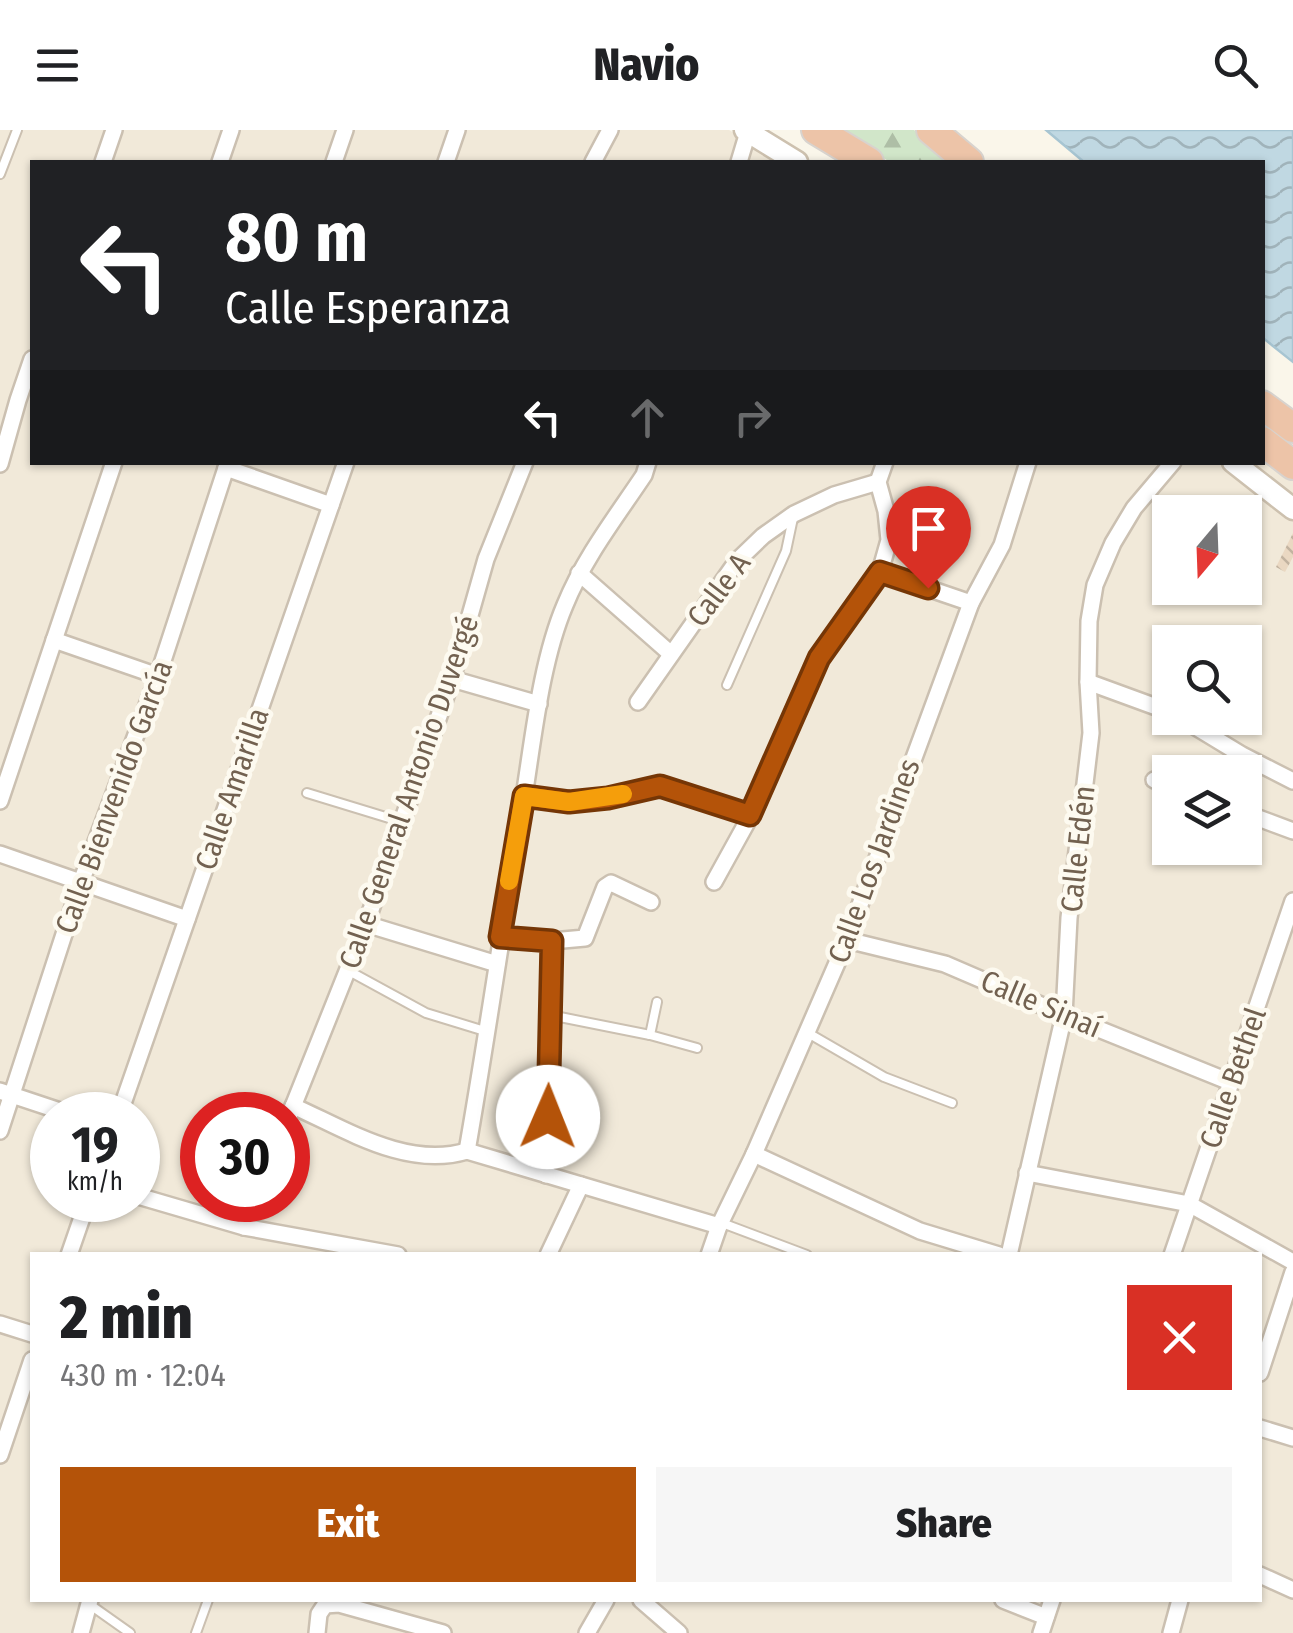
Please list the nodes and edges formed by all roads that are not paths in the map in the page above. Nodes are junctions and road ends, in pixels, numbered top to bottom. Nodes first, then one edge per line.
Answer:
1 (17, 130) edge
2 (114, 130) edge
3 (231, 130) edge
4 (345, 130) edge
5 (457, 130) edge
6 (610, 130) edge
7 (816, 130) edge
8 (932, 130) edge
9 (746, 131) edge
10 (104, 160) edge
11 (221, 160) edge
12 (335, 160) edge
13 (447, 160) edge
14 (594, 160) edge
15 (739, 160) edge
16 (793, 160) edge
17 (866, 160) edge
18 (967, 160) edge
19 (0, 174) edge
20 (30, 364) edge
21 (1265, 407) edge
22 (1293, 428) edge
23 (1265, 443) edge
24 (0, 464) edge
25 (113, 465) edge
26 (228, 465) edge
27 (345, 465) edge
28 (524, 465) edge
29 (647, 465) edge
30 (884, 465) edge
31 (1027, 465) edge
32 (1170, 465) edge
33 (1238, 465) edge
34 (1293, 465) edge
35 (878, 482) junction
36 (331, 504) junction
37 (1293, 508) edge
38 (794, 514) junction
39 (880, 572) junction
40 (579, 573) junction
41 (970, 603) junction
42 (54, 640) junction
43 (671, 654) junction
44 (158, 676) junction
45 (452, 679) junction
46 (1088, 682) junction
47 (727, 685) dead end
48 (638, 702) dead end
49 (539, 704) junction
50 (1152, 705) edge
51 (1209, 735) edge
52 (1293, 781) edge
53 (307, 794) dead end
54 (524, 796) junction
55 (0, 801) edge
56 (750, 815) junction
57 (1262, 819) edge
58 (402, 822) junction
59 (1293, 831) edge
60 (0, 854) edge
61 (81, 882) junction
62 (714, 882) dead end
63 (1293, 901) edge
64 (651, 902) dead end
65 (188, 919) junction
66 (366, 924) junction
67 (500, 937) junction
68 (847, 940) junction
69 (552, 941) junction
70 (497, 964) junction
71 (349, 971) junction
72 (657, 1002) dead end
73 (549, 1015) junction
74 (1064, 1015) junction
75 (488, 1032) junction
76 (807, 1032) junction
77 (650, 1035) junction
78 (697, 1048) dead end
79 (1230, 1082) junction
80 (127, 1092) edge
81 (299, 1092) edge
82 (6, 1093) edge
83 (30, 1101) edge
84 (952, 1103) dead end
85 (310, 1120) edge
86 (0, 1131) edge
87 (467, 1151) junction
88 (754, 1154) junction
89 (1027, 1173) junction
90 (546, 1175) junction
91 (582, 1185) junction
92 (160, 1202) edge
93 (1190, 1204) junction
94 (80, 1222) edge
95 (246, 1222) edge
96 (720, 1224) junction
97 (244, 1227) junction
98 (318, 1247) edge
99 (70, 1252) edge
100 (368, 1252) edge
101 (549, 1252) edge
102 (710, 1252) edge
103 (798, 1252) edge
104 (989, 1252) edge
105 (1009, 1252) edge
106 (1173, 1252) edge
107 (1293, 1262) edge
108 (1293, 1272) edge
109 (0, 1324) edge
110 (30, 1333) edge
111 (30, 1366) edge
112 (1262, 1368) edge
113 (1262, 1429) edge
114 (1293, 1438) edge
115 (0, 1455) edge
116 (1262, 1577) edge
117 (1293, 1590) edge
118 (90, 1602) edge
119 (207, 1602) edge
120 (605, 1602) edge
121 (643, 1602) edge
122 (1006, 1602) edge
123 (1179, 1602) edge
124 (1044, 1625) edge
125 (81, 1633) edge
126 (130, 1633) edge
127 (196, 1633) edge
128 (318, 1633) edge
129 (443, 1633) edge
130 (587, 1633) edge
131 (679, 1633) edge
132 (1171, 1633) edge

1 - 19 lane
2 - 10 street
3 - 11 street
4 - 12 street
5 - 13 street
6 - 14 street
7 - 17 highway
8 - 18 highway
9 - 15 street
9 - 16 main road
20 - 24 street
21 - 22 highway
23 - 34 highway
25 - 42 street
26 - 36 street
26 - 44 street, Calle Bienvenido García
27 - 36 street, Calle Amarilla
28 - 45 street, Calle General Antonio Duvergé
29 - 40 street
30 - 35 street
31 - 41 street, Calle Los Jardines
32 - 46 street, Calle Edén
33 - 37 main road
35 - 38 street, Calle A
35 - 39 street
36 - 65 street, Calle Amarilla
38 - 43 street, Calle A
38 - 47 lane
39 - 41 street
39 - 56 street
40 - 43 street
40 - 49 street
41 - 68 street, Calle Los Jardines
42 - 44 street
42 - 55 street
43 - 48 street, Calle A
44 - 61 street, Calle Bienvenido García
45 - 49 street
45 - 58 street, Calle General Antonio Duvergé
46 - 50 street
46 - 74 street, Calle Edén
49 - 54 street
51 - 52 street
53 - 58 lane
54 - 56 street
54 - 67 street
56 - 62 street
57 - 59 street
58 - 66 street, Calle General Antonio Duvergé
60 - 61 street
61 - 65 street
61 - 82 street, Calle Bienvenido García
63 - 79 street, Calle Bethel
64 - 69 street
65 - 80 street, Calle Amarilla
66 - 70 street
66 - 71 street, Calle General Antonio Duvergé
67 - 69 street
67 - 70 street
68 - 74 street, Calle Sinaí
68 - 76 street, Calle Los Jardines
69 - 73 street
70 - 75 street
71 - 75 lane
71 - 81 street, Calle General Antonio Duvergé
72 - 77 lane
73 - 77 lane
73 - 90 street
74 - 79 street, Calle Sinaí
74 - 89 street, Calle Edén
75 - 87 street
76 - 84 lane
76 - 88 street, Calle Los Jardines
77 - 78 lane
79 - 93 street, Calle Bethel
82 - 83 street
82 - 86 street, Calle Bienvenido García
85 - 87 street
87 - 90 street
88 - 96 street, Calle Los Jardines
88 - 104 street
89 - 93 street
89 - 105 street, Calle Edén
90 - 91 street
91 - 96 street
91 - 101 street
92 - 97 street
93 - 106 street, Calle Bethel
93 - 107 street
94 - 99 street
95 - 97 street
96 - 102 street, Calle Los Jardines
96 - 103 lane
97 - 98 street
98 - 100 street
108 - 112 street
109 - 110 street
111 - 115 street
113 - 114 street
116 - 117 street
118 - 125 street
118 - 126 lane
119 - 127 lane
120 - 130 street
121 - 131 street
122 - 124 street
123 - 132 street
128 - 129 street

